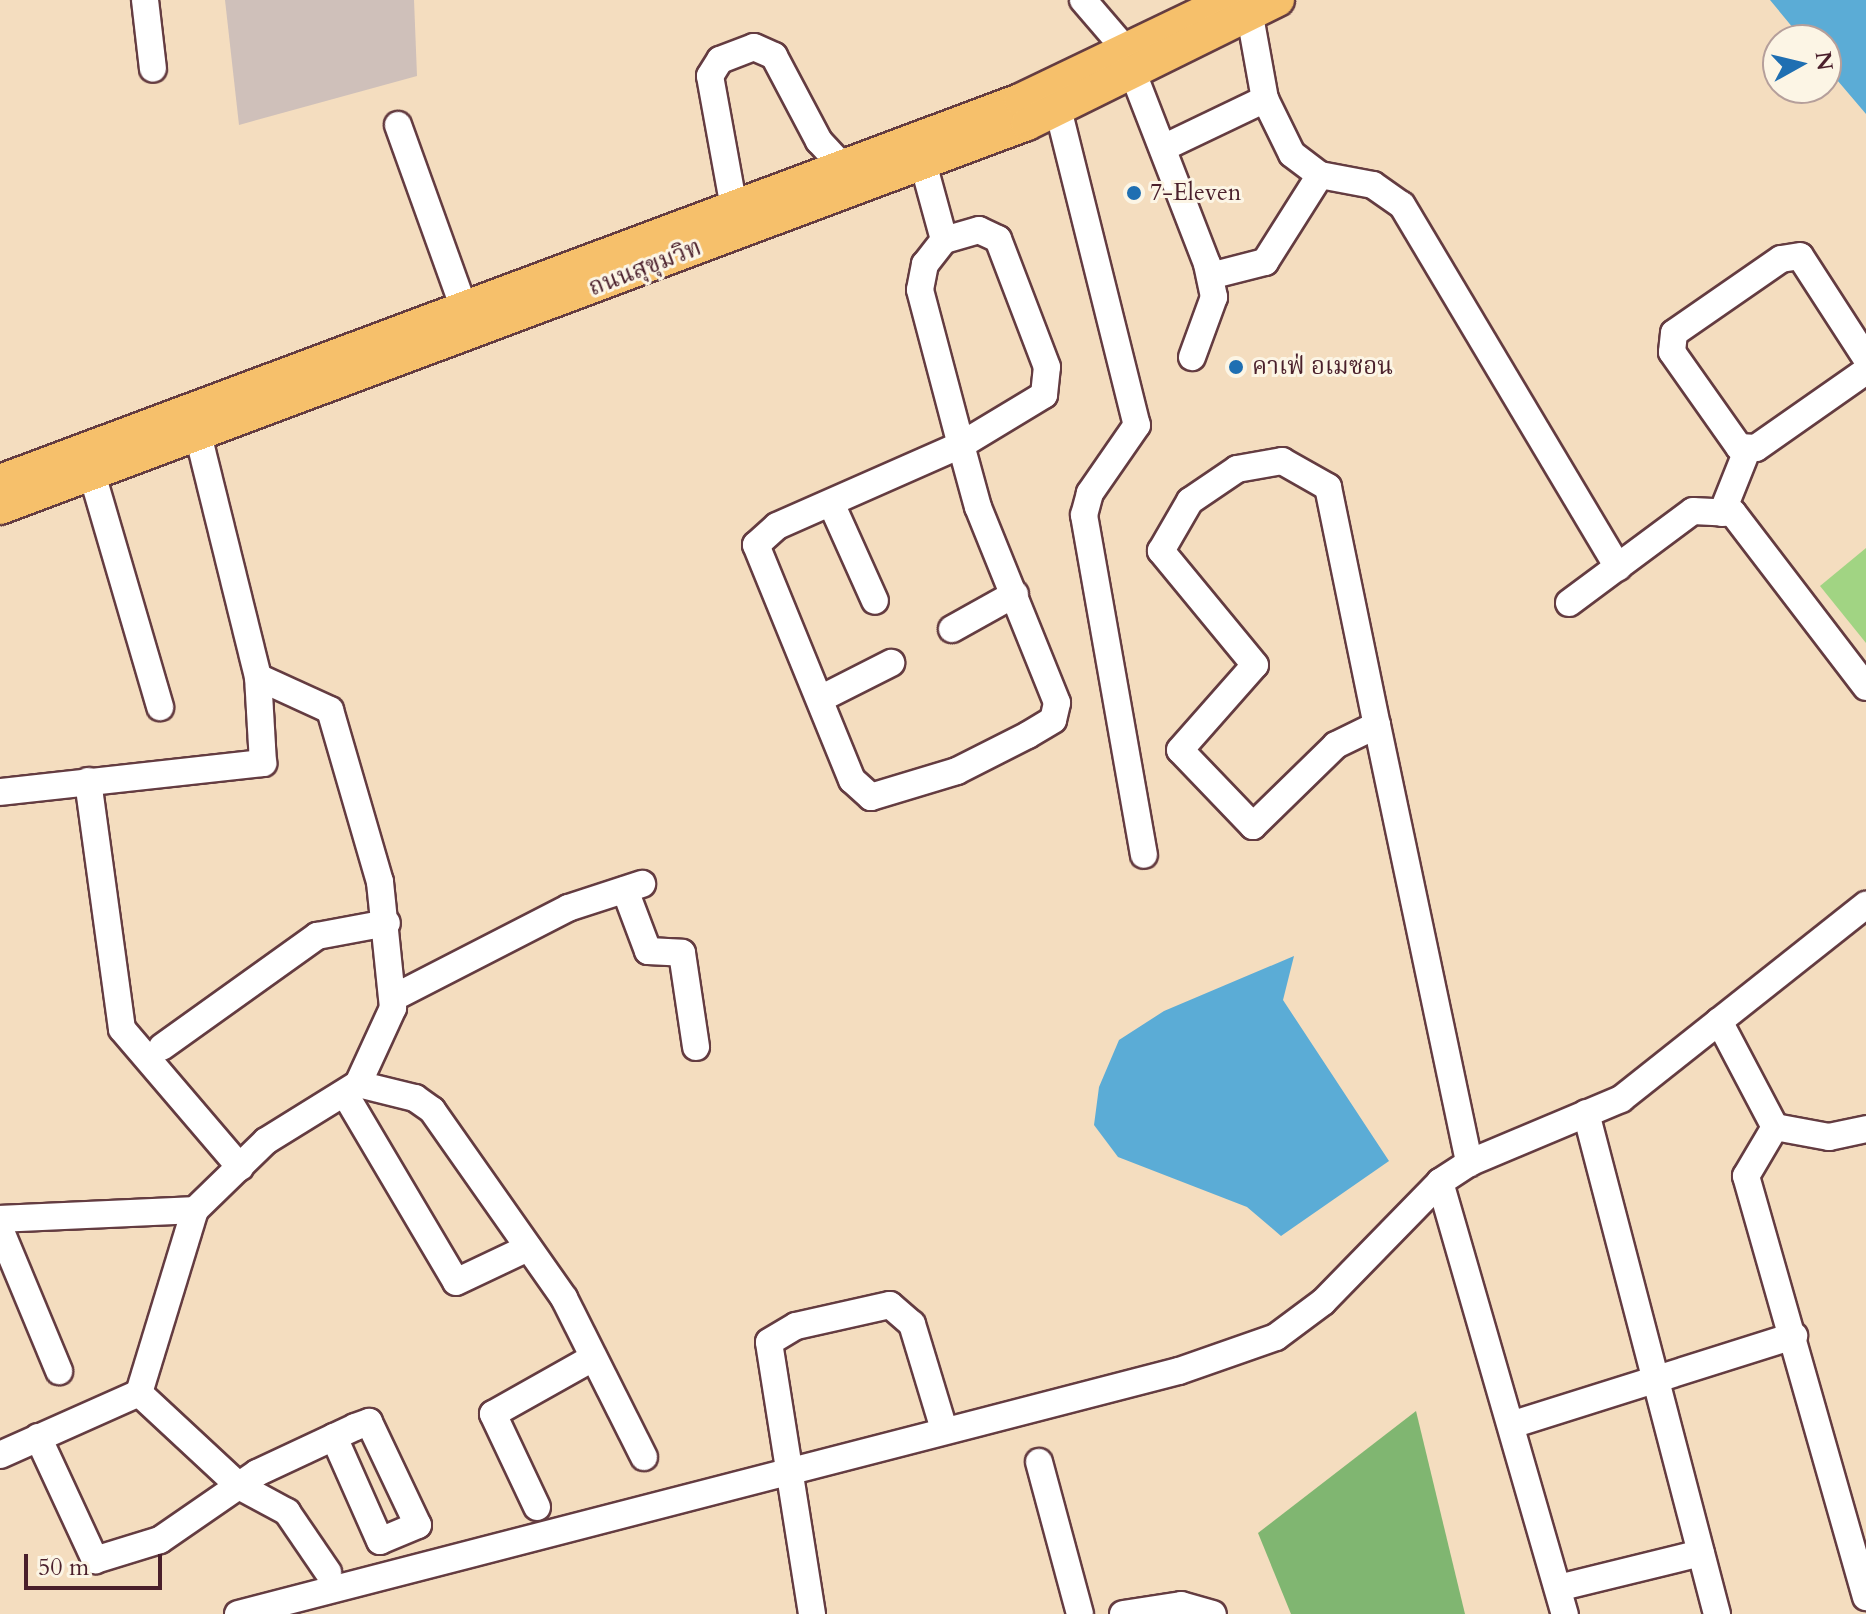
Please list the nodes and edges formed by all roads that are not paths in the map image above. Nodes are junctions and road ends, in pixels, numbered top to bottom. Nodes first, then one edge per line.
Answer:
1 (145, 0) edge
2 (1083, 0) edge
3 (1278, 0) edge
4 (1239, 8) edge
5 (1130, 62) junction
6 (153, 69) dead end
7 (1265, 99) junction
8 (1058, 109) junction
9 (398, 125) dead end
10 (1165, 147) junction
11 (923, 163) junction
12 (843, 167) junction
13 (1320, 175) junction
14 (734, 208) junction
15 (944, 240) junction
16 (1210, 276) junction
17 (465, 311) junction
18 (1192, 357) dead end
19 (1866, 358) edge
20 (1866, 371) edge
21 (198, 435) junction
22 (961, 445) junction
23 (1748, 448) junction
24 (92, 465) junction
25 (0, 481) edge
26 (831, 503) junction
27 (0, 508) edge
28 (1722, 513) junction
29 (1618, 568) junction
30 (1015, 594) junction
31 (875, 601) dead end
32 (1569, 603) dead end
33 (952, 629) dead end
34 (891, 663) dead end
35 (258, 677) junction
36 (1866, 687) edge
37 (820, 699) junction
38 (160, 707) dead end
39 (1377, 725) junction
40 (88, 781) junction
41 (0, 792) edge
42 (1144, 855) dead end
43 (1866, 905) edge
44 (387, 923) junction
45 (393, 998) junction
46 (1719, 1021) junction
47 (162, 1047) dead end
48 (696, 1047) dead end
49 (352, 1089) junction
50 (1586, 1113) junction
51 (1775, 1127) junction
52 (1866, 1129) edge
53 (1469, 1163) junction
54 (240, 1167) junction
55 (1440, 1182) junction
56 (195, 1210) junction
57 (0, 1219) edge
58 (0, 1229) edge
59 (528, 1248) junction
60 (1794, 1336) junction
61 (591, 1359) junction
62 (59, 1371) dead end
63 (1657, 1382) junction
64 (139, 1393) junction
65 (1511, 1425) junction
66 (944, 1429) junction
67 (38, 1437) junction
68 (334, 1437) dead end
69 (3, 1451) edge
70 (644, 1457) dead end
71 (1039, 1462) dead end
72 (791, 1467) junction
73 (239, 1486) junction
74 (537, 1507) dead end
75 (1701, 1553) junction
76 (328, 1572) dead end
77 (1558, 1588) junction
78 (1866, 1597) edge
79 (238, 1614) edge
80 (812, 1614) edge
81 (1080, 1614) edge
82 (1123, 1614) edge
83 (1213, 1614) edge
84 (1565, 1614) edge
85 (1717, 1614) edge

1 - 6 street
2 - 5 street
3 - 4 main road, ถนนสุขุมวิท
4 - 5 main road, ถนนสุขุมวิท
4 - 7 street
5 - 8 main road, ถนนสุขุมวิท
5 - 10 street
5 - 12 main road, ถนนสุขุมวิท
7 - 10 street
7 - 13 street
8 - 11 main road, ถนนสุขุมวิท
8 - 42 street
9 - 17 street
10 - 16 street
11 - 15 street
11 - 21 main road, ถนนสุขุมวิท
12 - 14 main road, ถนนสุขุมวิท
12 - 14 street
13 - 16 street
13 - 29 street
14 - 17 main road, ถนนสุขุมวิท
15 - 22 street
15 - 22 street
16 - 18 street
17 - 24 main road, ถนนสุขุมวิท
19 - 23 street
20 - 23 street
21 - 24 main road, ถนนสุขุมวิท
21 - 35 street
22 - 26 street
22 - 30 street
23 - 28 street
24 - 25 main road, ถนนสุขุมวิท
24 - 27 main road, ถนนสุขุมวิท
24 - 38 street
26 - 31 street
26 - 37 street
28 - 29 street
28 - 36 street
29 - 32 street
30 - 33 street
30 - 37 street
34 - 37 street
35 - 40 street
35 - 44 street
39 - 39 street
39 - 53 street
40 - 41 street
40 - 54 street
43 - 46 street
44 - 45 street
44 - 47 street
45 - 48 street
45 - 49 street
46 - 50 street
46 - 51 street
49 - 54 street
49 - 59 street
49 - 59 street
50 - 53 street
50 - 63 street
51 - 52 street
51 - 60 street
53 - 55 street
54 - 56 street
55 - 65 street
55 - 66 street
56 - 57 street
56 - 64 street
58 - 62 street
59 - 61 street
60 - 63 street
60 - 78 street
61 - 70 street
61 - 74 street
63 - 65 street
63 - 75 street
64 - 67 street
64 - 73 street
65 - 77 street
66 - 72 street
66 - 72 street
67 - 69 street
67 - 73 street
68 - 73 street
71 - 81 street
72 - 79 street
72 - 80 street
73 - 76 street
75 - 77 street
75 - 85 street
77 - 84 street
82 - 83 street

